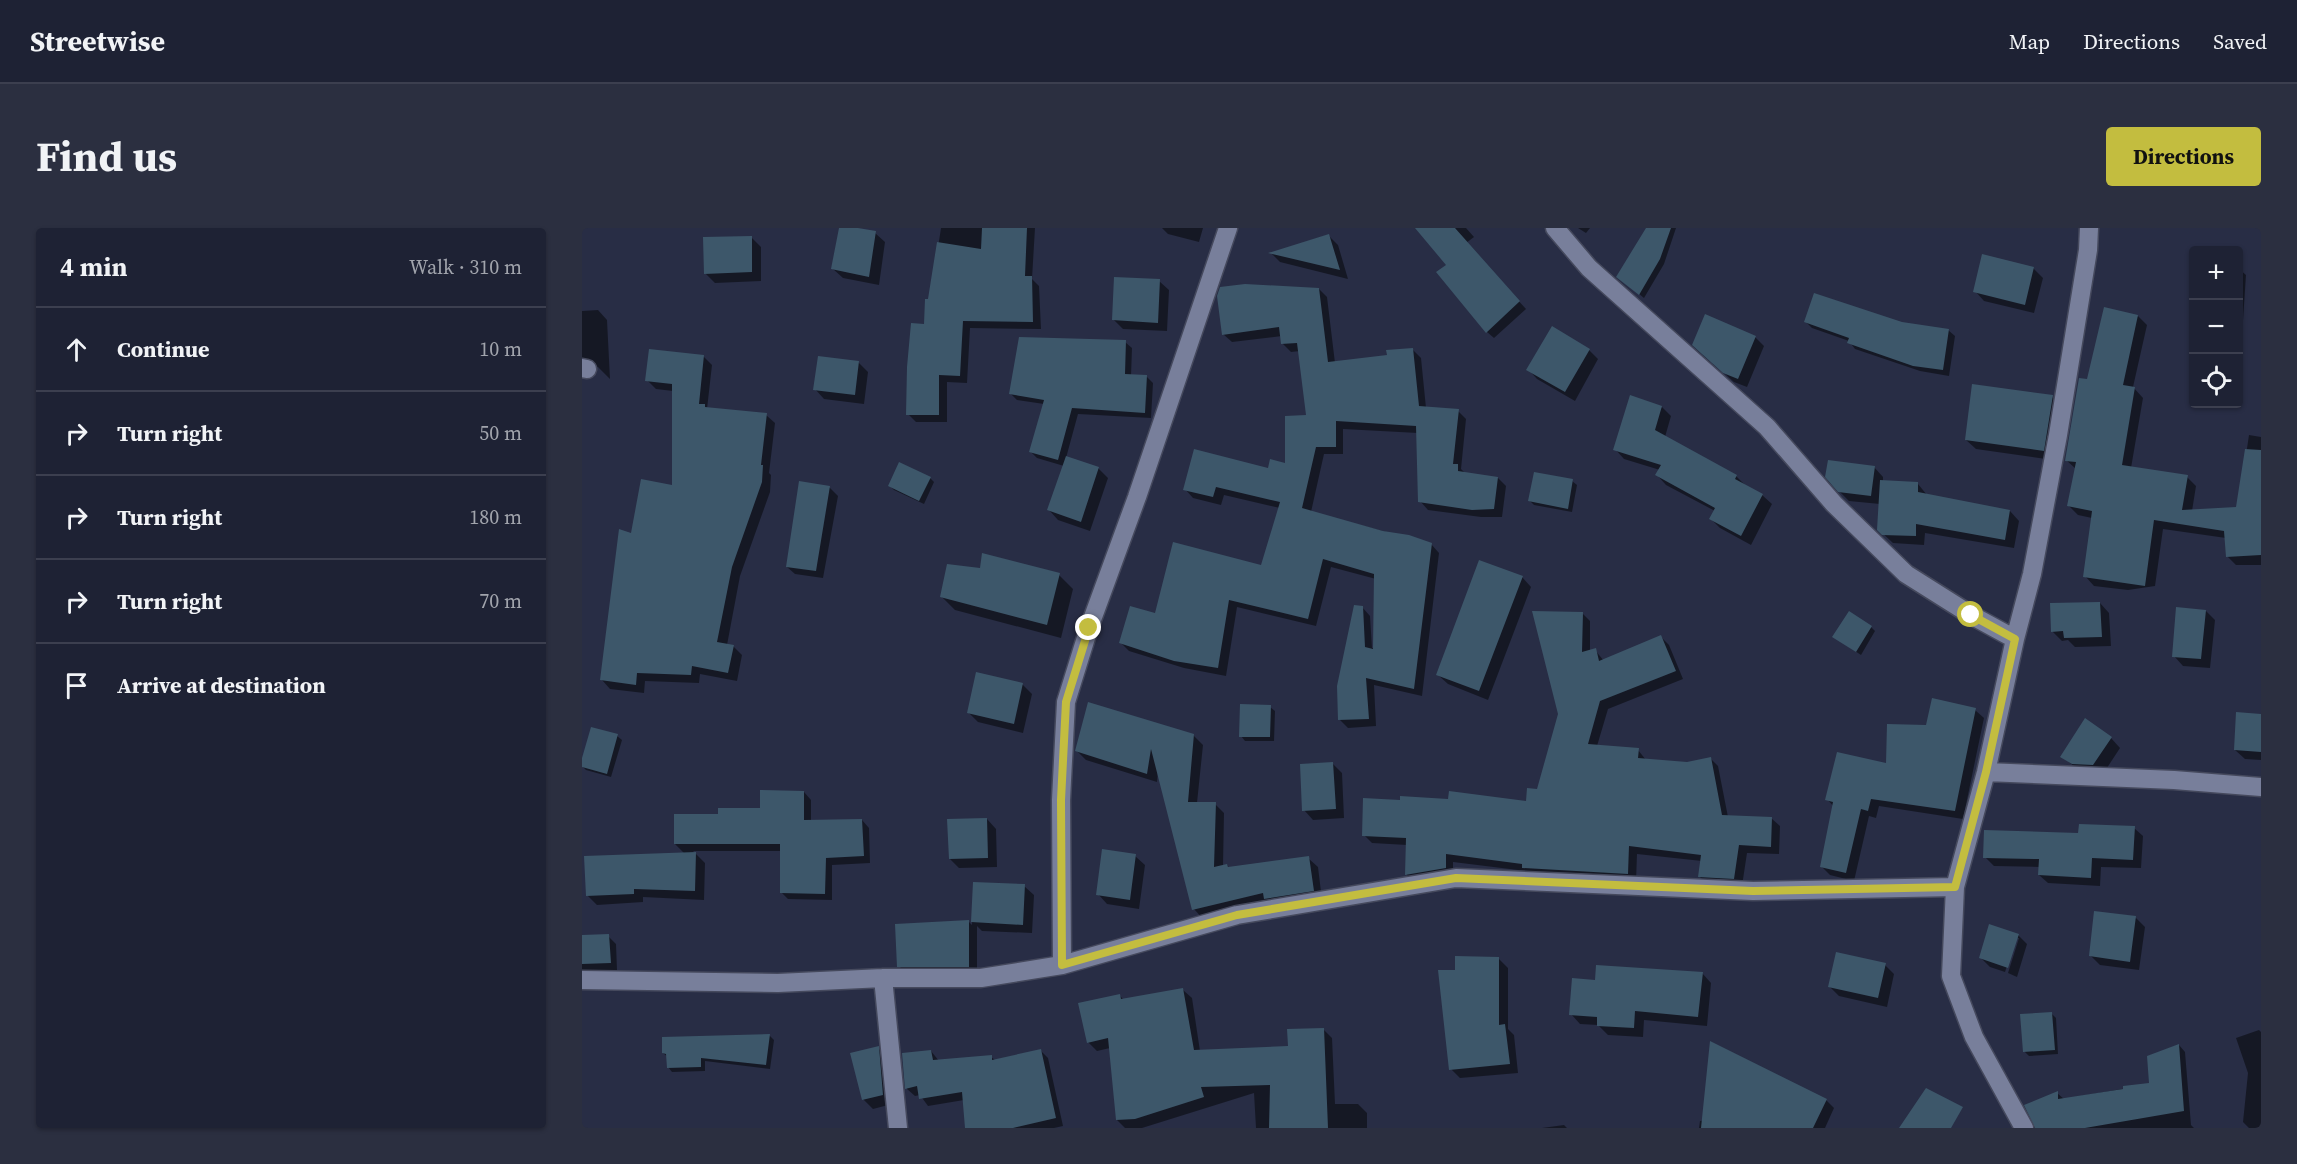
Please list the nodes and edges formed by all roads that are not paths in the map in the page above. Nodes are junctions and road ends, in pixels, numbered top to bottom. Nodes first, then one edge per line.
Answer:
1 (1228, 228) edge
2 (1555, 228) edge
3 (2089, 228) edge
4 (2015, 639) junction
5 (1986, 772) junction
6 (2261, 787) edge
7 (1955, 887) junction
8 (1062, 965) junction
9 (883, 978) junction
10 (582, 980) edge
11 (898, 1128) edge
12 (2024, 1128) edge

1 - 8 street
2 - 4 street
3 - 4 street
4 - 5 street
5 - 6 street
5 - 7 street
7 - 8 street
7 - 12 street
8 - 9 street
9 - 10 street
9 - 11 street

